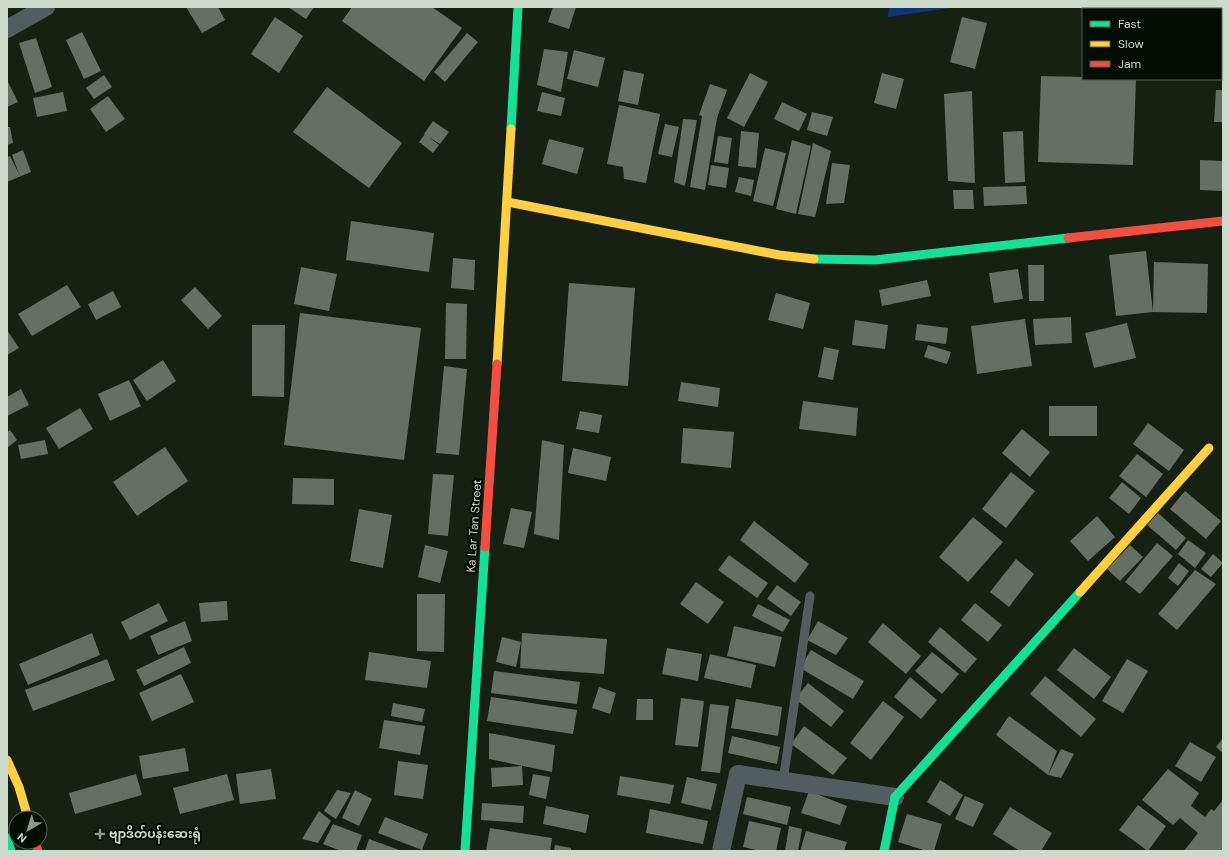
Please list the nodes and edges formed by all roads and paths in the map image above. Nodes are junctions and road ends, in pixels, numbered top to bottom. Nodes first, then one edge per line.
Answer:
1 (46, 7) edge
2 (518, 7) edge
3 (7, 29) edge
4 (507, 202) junction
5 (1223, 221) edge
6 (1209, 448) dead end
7 (810, 596) dead end
8 (7, 760) edge
9 (783, 781) junction
10 (895, 798) junction
11 (26, 810) edge
12 (7, 838) edge
13 (11, 851) edge
14 (465, 851) edge
15 (720, 851) edge
16 (884, 851) edge

1 - 3 street
2 - 4 street, Ka Lar Tan Street
4 - 5 street
4 - 14 street, Ka Lar Tan Street
6 - 10 street
7 - 9 lane
8 - 11 street
9 - 10 street
9 - 15 street
10 - 16 street
12 - 13 street

